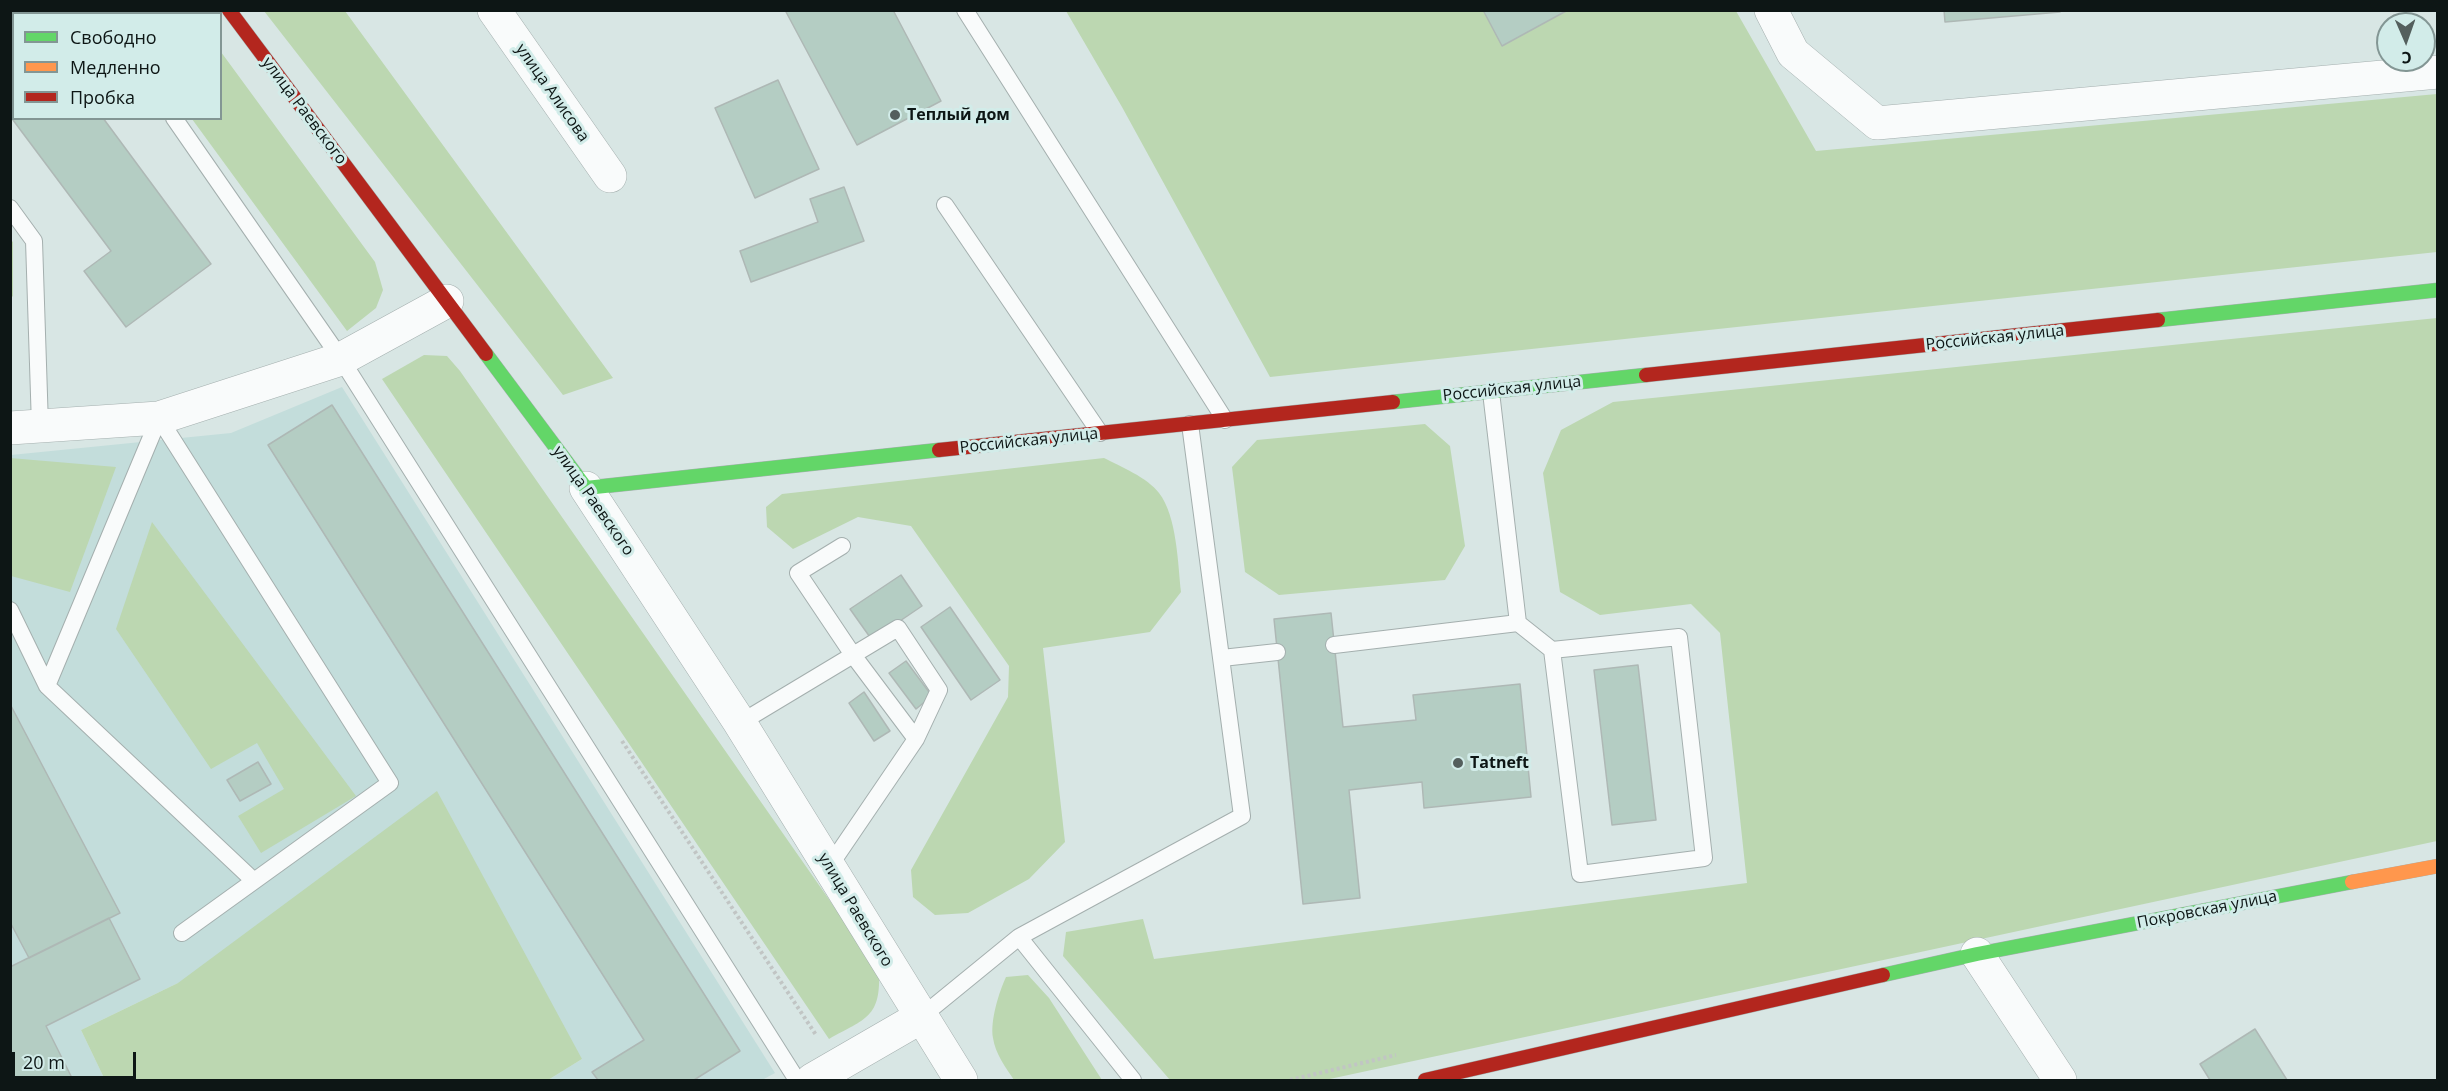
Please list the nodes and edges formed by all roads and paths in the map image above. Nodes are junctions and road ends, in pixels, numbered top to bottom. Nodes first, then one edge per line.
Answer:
1 (229, 10) edge
2 (494, 10) edge
3 (965, 10) edge
4 (1771, 10) edge
5 (2438, 72) edge
6 (175, 120) edge
7 (610, 176) dead end
8 (945, 206) dead end
9 (10, 208) edge
10 (2438, 290) edge
11 (447, 301) junction
12 (341, 359) junction
13 (1491, 392) junction
14 (159, 418) junction
15 (1225, 420) junction
16 (1190, 424) junction
17 (25, 427) edge
18 (1100, 433) junction
19 (586, 488) junction
20 (842, 546) dead end
21 (10, 610) edge
22 (1518, 623) junction
23 (1335, 645) dead end
24 (1552, 650) junction
25 (1277, 652) dead end
26 (853, 655) junction
27 (1222, 658) junction
28 (47, 686) junction
29 (740, 723) junction
30 (916, 739) junction
31 (2438, 866) edge
32 (829, 867) junction
33 (253, 880) junction
34 (182, 933) dead end
35 (1018, 937) junction
36 (1977, 954) junction
37 (921, 1017) junction
38 (797, 1080) edge
39 (812, 1080) edge
40 (961, 1080) edge
41 (1133, 1080) edge
42 (1425, 1080) edge
43 (2060, 1080) edge

1 - 11 main road, улица Раевского
2 - 7 street, улица Алисова
3 - 15 lane
4 - 5 street
6 - 12 lane
8 - 18 lane
9 - 17 lane
10 - 13 main road, Российская улица
11 - 12 street
11 - 19 main road, улица Раевского
12 - 14 street
12 - 38 lane
13 - 15 main road, Российская улица
13 - 22 lane
14 - 17 street
14 - 28 lane
14 - 33 lane
15 - 16 main road, Российская улица
16 - 18 main road, Российская улица
16 - 27 lane
18 - 19 main road, Российская улица
19 - 29 street, улица Раевского
20 - 26 lane
21 - 28 lane
22 - 23 lane
22 - 24 lane
24 - 24 lane
25 - 27 lane
26 - 29 lane
26 - 30 lane
26 - 30 lane
27 - 35 lane
28 - 33 lane
29 - 32 street, улица Раевского
30 - 32 lane
31 - 36 main road, Покровская улица
32 - 37 street, улица Раевского
33 - 34 lane
35 - 37 lane
35 - 41 lane
36 - 42 main road, Покровская улица
36 - 43 street
37 - 39 street
37 - 40 street, улица Раевского

